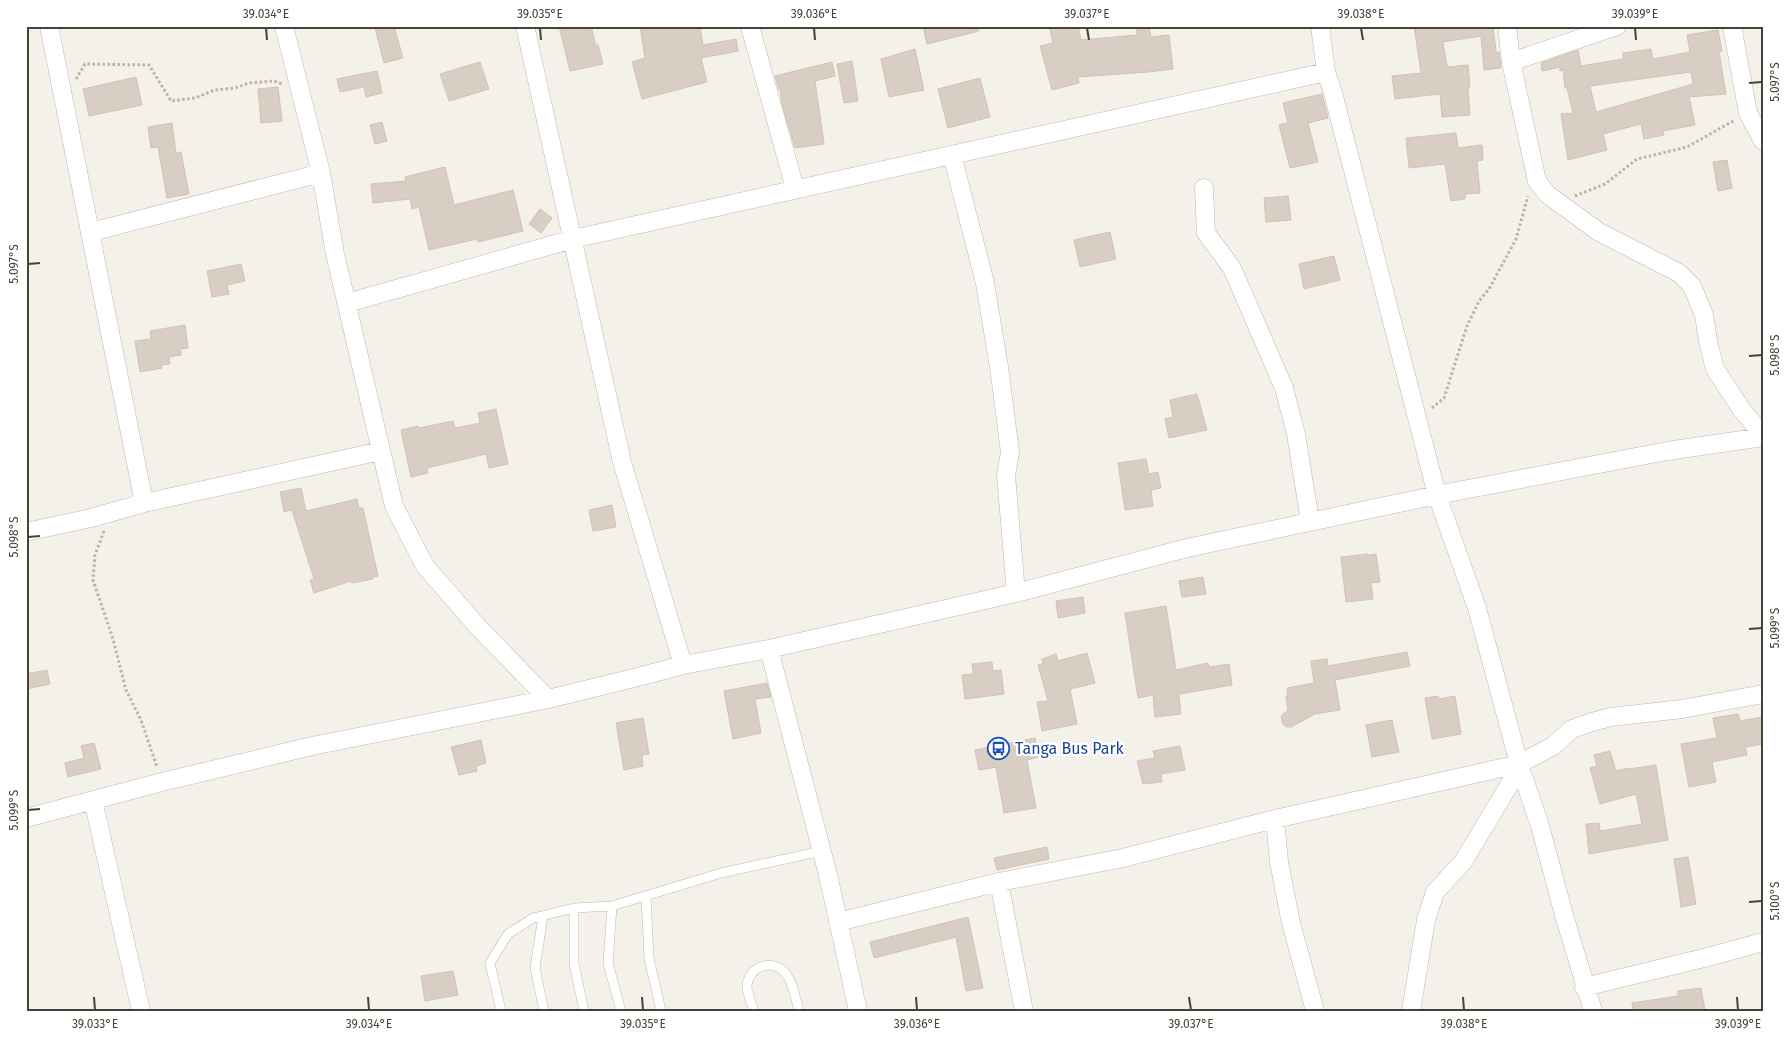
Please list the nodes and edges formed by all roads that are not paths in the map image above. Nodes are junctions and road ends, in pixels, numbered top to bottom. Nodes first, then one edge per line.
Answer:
1 (49, 26) edge
2 (284, 26) edge
3 (525, 26) edge
4 (750, 26) edge
5 (1320, 26) edge
6 (1508, 26) edge
7 (1617, 26) edge
8 (1732, 26) edge
9 (1511, 62) junction
10 (1326, 72) junction
11 (1763, 141) edge
12 (952, 155) junction
13 (321, 173) junction
14 (1204, 188) dead end
15 (795, 189) junction
16 (91, 232) junction
17 (573, 239) junction
18 (346, 303) junction
19 (1763, 436) edge
20 (381, 451) junction
21 (1437, 495) junction
22 (144, 503) junction
23 (1310, 522) junction
24 (26, 532) edge
25 (1016, 593) junction
26 (769, 649) junction
27 (683, 665) junction
28 (1763, 694) edge
29 (548, 699) junction
30 (1517, 764) junction
31 (93, 800) junction
32 (26, 818) edge
33 (1275, 819) junction
34 (822, 851) junction
35 (999, 882) junction
36 (646, 896) junction
37 (612, 906) junction
38 (574, 908) junction
39 (543, 916) junction
40 (838, 922) junction
41 (1763, 942) edge
42 (1584, 986) junction
43 (141, 1011) edge
44 (501, 1011) edge
45 (544, 1011) edge
46 (584, 1011) edge
47 (620, 1011) edge
48 (662, 1011) edge
49 (754, 1011) edge
50 (799, 1011) edge
51 (858, 1011) edge
52 (1024, 1011) edge
53 (1315, 1011) edge
54 (1410, 1011) edge
55 (1593, 1011) edge

1 - 16 street
2 - 13 street
3 - 17 street
4 - 15 street
5 - 10 street
6 - 9 street
7 - 9 street
8 - 11 street
9 - 19 street
10 - 12 street
10 - 21 street
12 - 15 street
12 - 25 street
13 - 16 street
13 - 18 street
14 - 23 street
15 - 17 street
16 - 22 street
17 - 18 street
17 - 27 street
18 - 20 street
19 - 21 street
20 - 22 street
20 - 29 street
21 - 23 street
21 - 30 street
22 - 24 street
23 - 25 street
25 - 26 street
26 - 27 street
26 - 34 street
27 - 29 street
28 - 30 street
29 - 31 street
30 - 33 street
30 - 42 street
30 - 54 street
31 - 32 street
31 - 43 street
33 - 35 street
33 - 53 street
34 - 36 lane
34 - 40 street
35 - 40 street
35 - 52 street
36 - 37 lane
36 - 48 lane
37 - 38 lane
37 - 47 lane
38 - 39 lane
38 - 46 lane
39 - 44 lane
39 - 45 lane
40 - 51 street
41 - 42 street
42 - 55 street
49 - 50 lane

